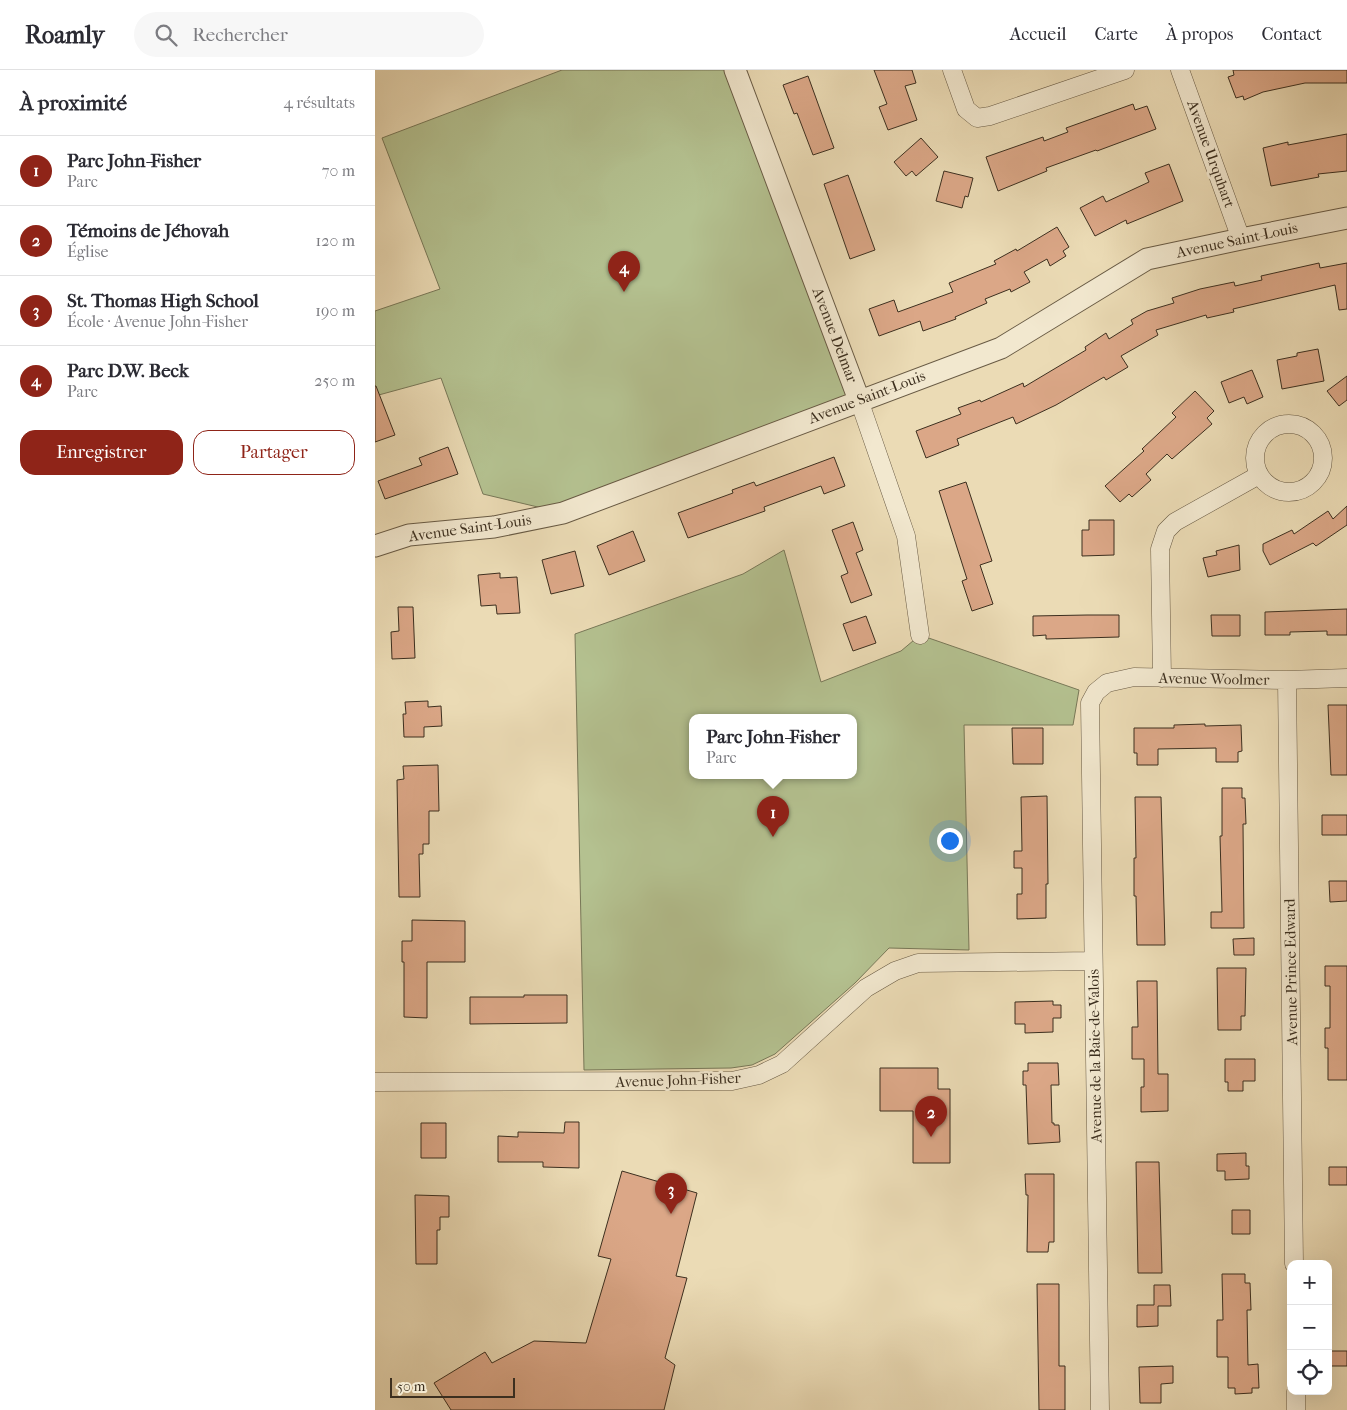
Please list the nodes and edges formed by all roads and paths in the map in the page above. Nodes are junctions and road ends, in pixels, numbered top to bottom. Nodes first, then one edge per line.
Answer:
1 (735, 70) edge
2 (952, 70) edge
3 (1125, 70) edge
4 (1180, 70) edge
5 (1347, 218) edge
6 (1241, 239) junction
7 (859, 400) junction
8 (1259, 475) dead end
9 (375, 546) edge
10 (920, 635) dead end
11 (1162, 678) junction
12 (1347, 678) edge
13 (1287, 680) junction
14 (1090, 703) joint
15 (1093, 961) junction
16 (375, 1082) edge
17 (1295, 1260) edge
18 (1296, 1395) edge
19 (1100, 1410) edge
20 (1296, 1410) edge

1 - 7 street, Avenue Delmar
2 - 3 street
4 - 6 street, Avenue Urquhart
5 - 6 street, Avenue Saint-Louis
6 - 7 street, Avenue Saint-Louis
7 - 9 street, Avenue Saint-Louis
7 - 10 street, Avenue Delmar
8 - 11 street
11 - 13 street, Avenue Woolmer
11 - 14 street, Avenue Woolmer
12 - 13 street, Avenue Woolmer
13 - 17 street, Avenue Prince Edward
14 - 15 street, Avenue de la Baie-de-Valois
15 - 16 street, Avenue John-Fisher
15 - 19 street, Avenue de la Baie-de-Valois
18 - 20 street

